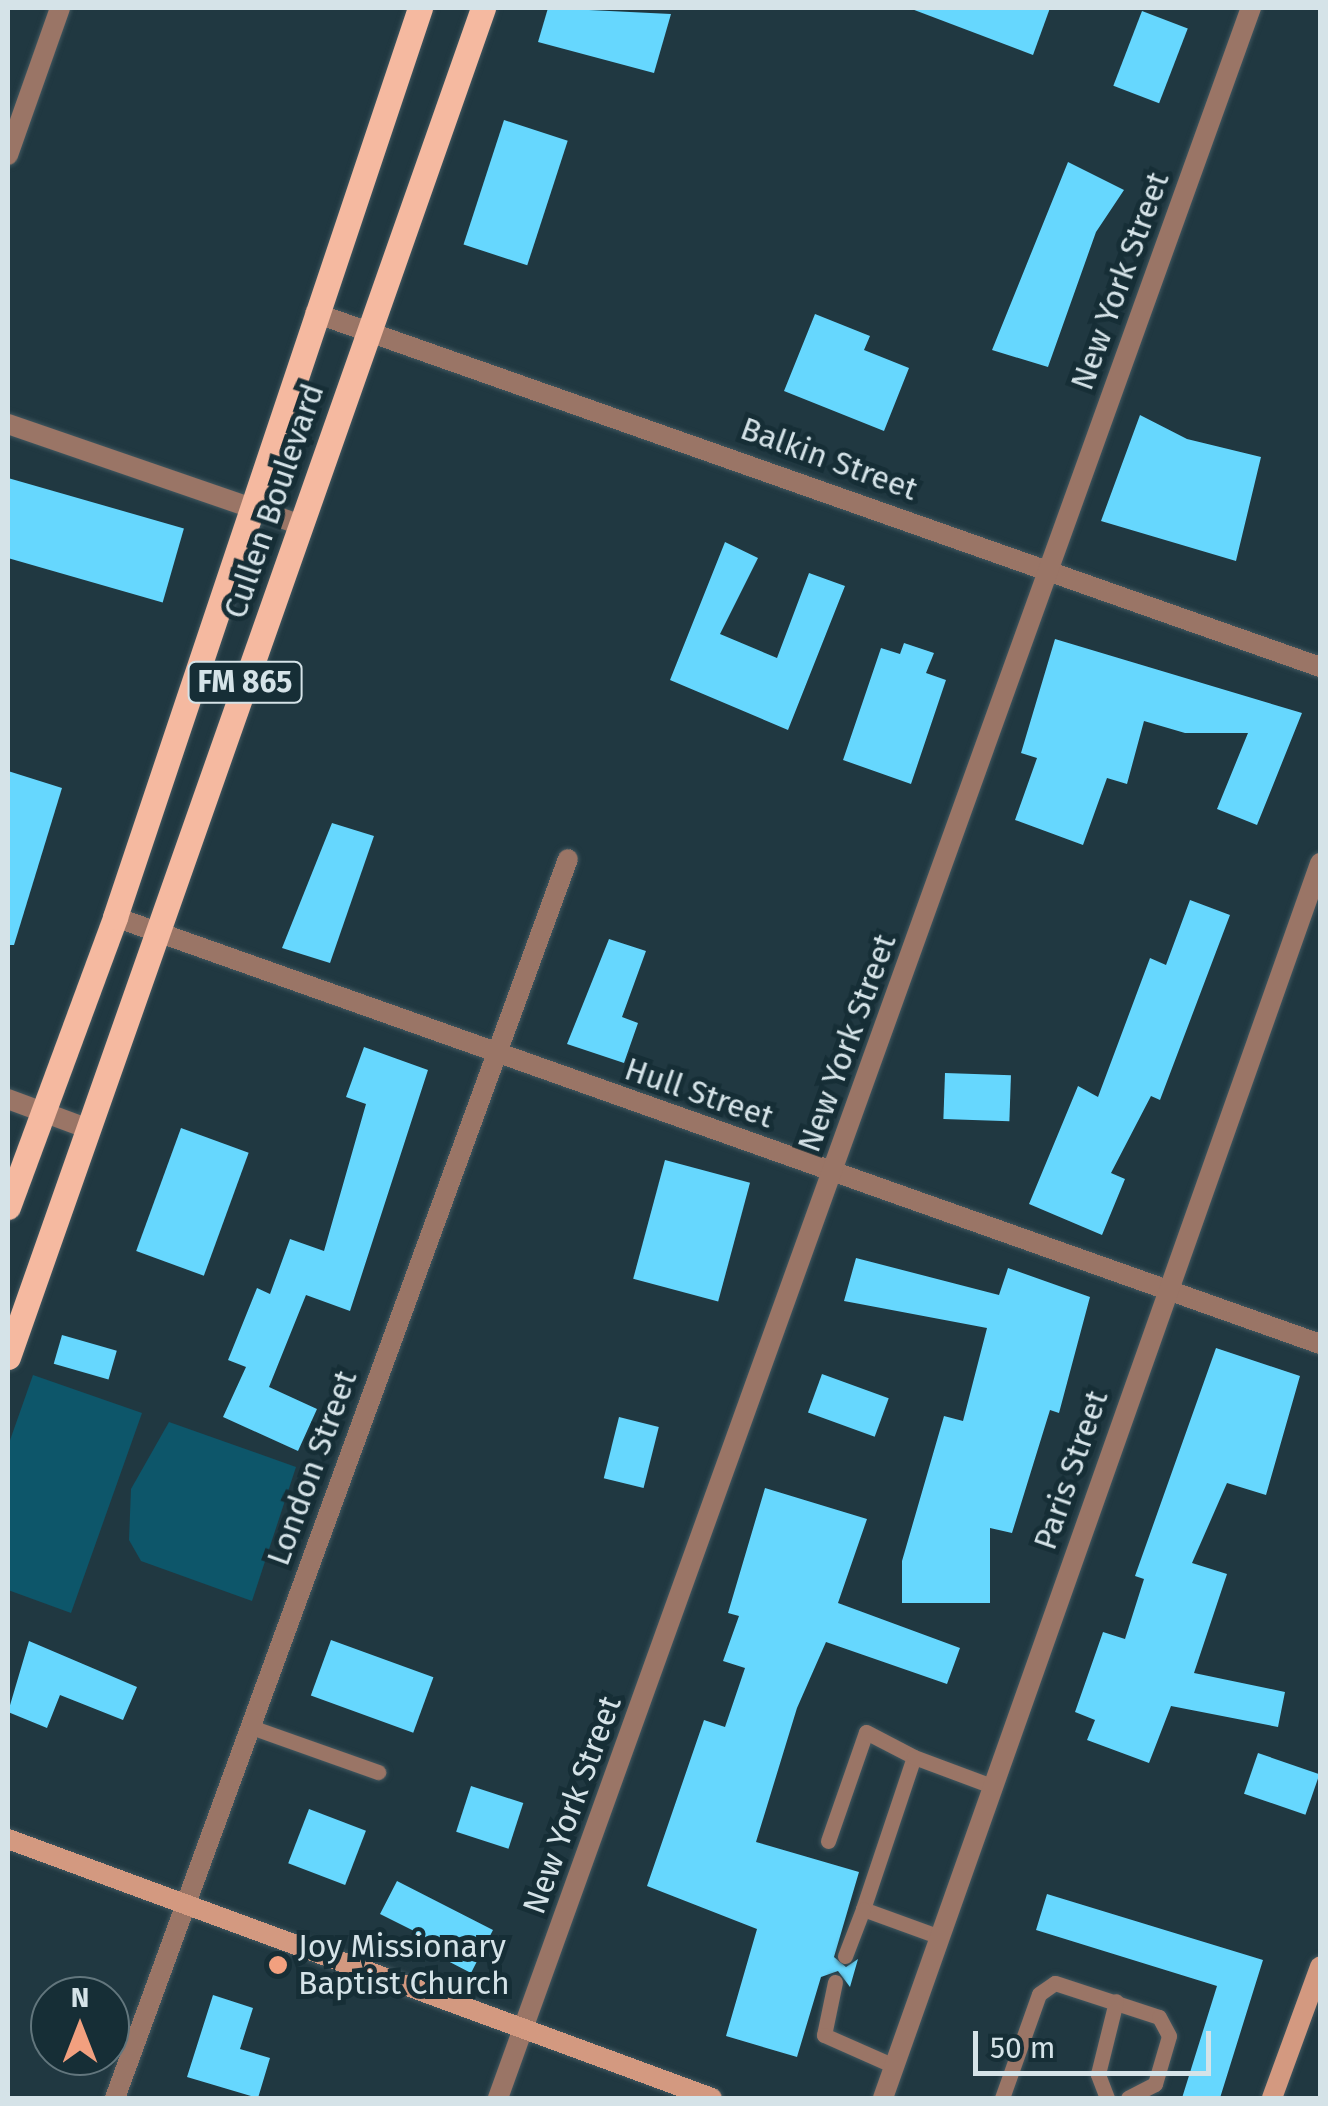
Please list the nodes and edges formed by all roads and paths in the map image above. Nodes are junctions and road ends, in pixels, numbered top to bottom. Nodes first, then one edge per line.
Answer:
1 (60, 8) edge
2 (420, 8) edge
3 (483, 8) edge
4 (1251, 8) edge
5 (8, 154) edge
6 (315, 313) junction
7 (369, 330) junction
8 (8, 424) edge
9 (249, 506) junction
10 (298, 524) junction
11 (1047, 572) junction
12 (1320, 667) edge
13 (568, 859) dead end
14 (1320, 863) edge
15 (115, 917) junction
16 (162, 933) junction
17 (493, 1052) junction
18 (8, 1099) edge
19 (43, 1111) junction
20 (89, 1129) junction
21 (834, 1172) junction
22 (8, 1207) edge
23 (1166, 1289) junction
24 (1320, 1344) edge
25 (8, 1357) edge
26 (250, 1727) junction
27 (914, 1756) junction
28 (378, 1772) dead end
29 (992, 1786) junction
30 (8, 1839) edge
31 (828, 1841) dead end
32 (181, 1906) junction
33 (863, 1909) junction
34 (940, 1937) junction
35 (845, 1956) dead end
36 (1320, 1967) edge
37 (835, 1982) dead end
38 (1116, 2001) junction
39 (522, 2031) junction
40 (894, 2066) junction
41 (115, 2098) edge
42 (498, 2098) edge
43 (712, 2098) edge
44 (883, 2098) edge
45 (1002, 2098) edge
46 (1107, 2098) edge
47 (1128, 2098) edge
48 (1272, 2098) edge

1 - 5 street
2 - 6 main road, Cullen Boulevard / FM 865
3 - 7 main road, Cullen Boulevard / FM 865
4 - 11 street, New York Street
6 - 7 street, Balkin Street
6 - 9 main road, Cullen Boulevard / FM 865
7 - 10 main road, Cullen Boulevard / FM 865
7 - 11 street, Balkin Street
8 - 9 street
9 - 10 street
9 - 15 main road, Cullen Boulevard / FM 865
10 - 16 main road, Cullen Boulevard / FM 865
11 - 12 street, Balkin Street
11 - 21 street, New York Street
13 - 17 street, London Street
14 - 23 street, Paris Street
15 - 16 street, Hull Street
15 - 19 main road, Cullen Boulevard / FM 865
16 - 17 street, Hull Street
16 - 20 main road, Cullen Boulevard / FM 865
17 - 21 street, Hull Street
17 - 26 street, London Street
18 - 19 street
19 - 20 street
19 - 22 main road, Cullen Boulevard / FM 865
20 - 25 main road, Cullen Boulevard / FM 865
21 - 23 street, Hull Street
21 - 39 street, New York Street
23 - 24 street, Hull Street
23 - 29 street, Paris Street
26 - 28 lane
26 - 32 street, London Street
27 - 29 lane
27 - 31 lane
27 - 33 lane
29 - 34 street, Paris Street
30 - 32 street
32 - 39 street
32 - 41 street, London Street
33 - 34 lane
33 - 35 lane
34 - 40 street, Paris Street
36 - 48 street
37 - 40 lane
38 - 45 lane
38 - 46 lane
38 - 47 lane
39 - 42 street, New York Street
39 - 43 street
40 - 44 street, Paris Street

